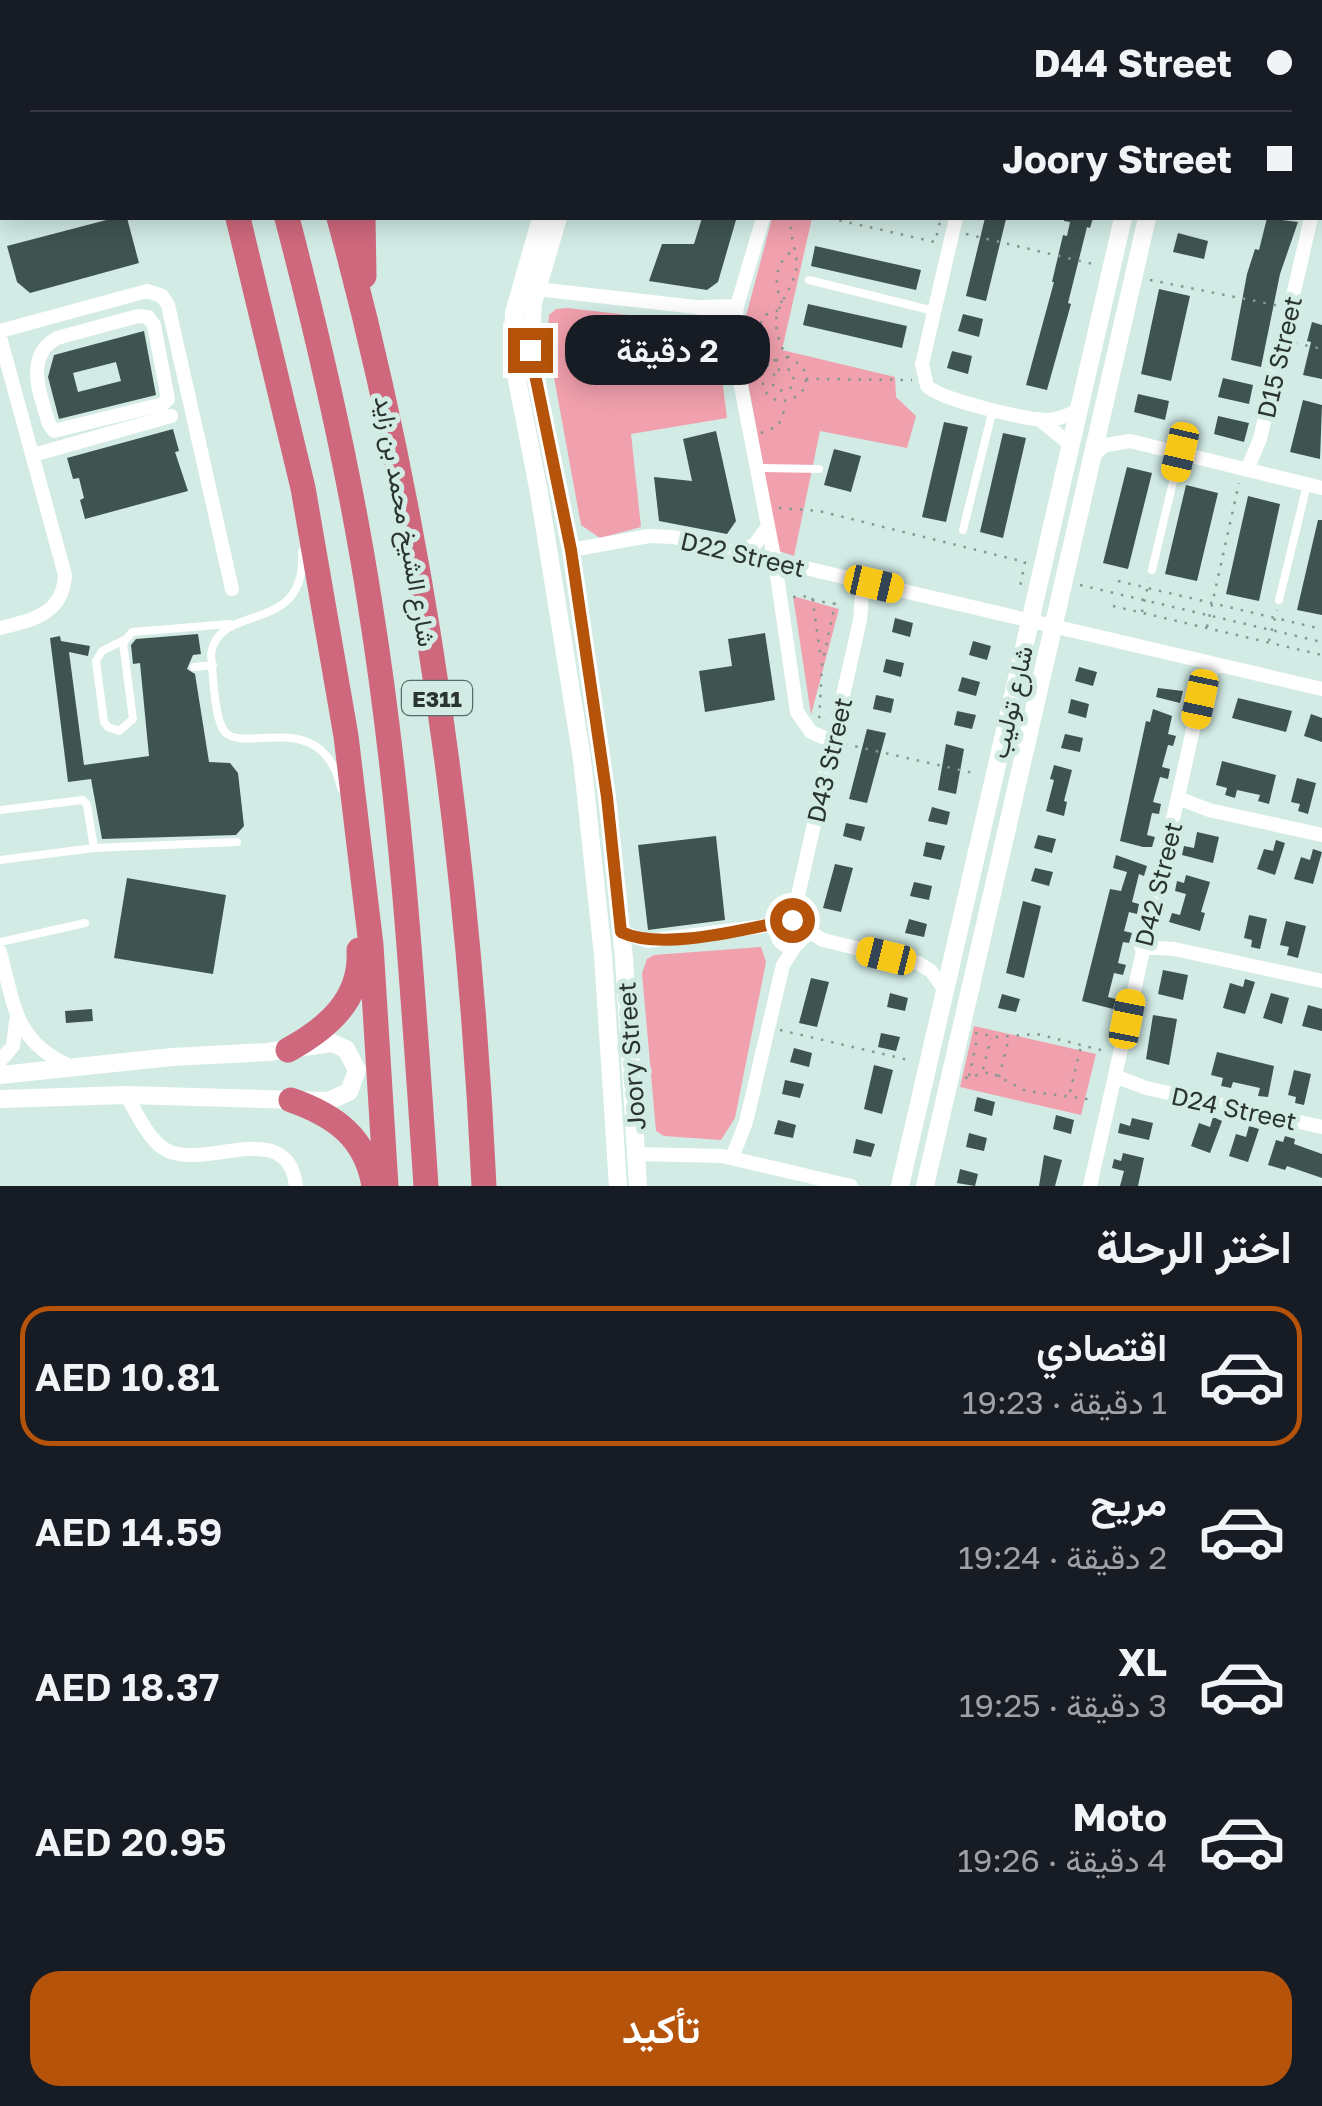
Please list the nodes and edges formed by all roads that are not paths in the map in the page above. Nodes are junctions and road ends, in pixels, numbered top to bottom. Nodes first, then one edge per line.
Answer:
1 (238, 220) edge
2 (287, 220) edge
3 (340, 220) edge
4 (363, 220) edge
5 (540, 220) edge
6 (557, 220) edge
7 (762, 220) edge
8 (956, 220) edge
9 (1123, 220) edge
10 (1147, 220) edge
11 (1311, 220) edge
12 (809, 280) dead end
13 (537, 288) junction
14 (934, 311) junction
15 (365, 312) junction
16 (735, 312) junction
17 (0, 334) edge
18 (993, 409) junction
19 (1079, 410) junction
20 (1102, 413) junction
21 (172, 416) dead end
22 (1038, 419) junction
23 (54, 430) junction
24 (291, 438) junction
25 (28, 440) junction
26 (1130, 441) junction
27 (1071, 444) junction
28 (1180, 452) junction
29 (33, 455) junction
30 (1093, 455) junction
31 (756, 468) junction
32 (820, 469) dead end
33 (1249, 471) junction
34 (1314, 486) edge
35 (540, 493) junction
36 (766, 518) junction
37 (298, 522) dead end
38 (963, 530) dead end
39 (300, 540) dead end
40 (571, 550) junction
41 (740, 554) junction
42 (775, 562) junction
43 (1152, 570) road end
44 (868, 583) junction
45 (232, 588) dead end
46 (1279, 600) road end
47 (1030, 620) junction
48 (231, 624) junction
49 (1053, 626) junction
50 (0, 628) edge
51 (124, 640) junction
52 (1208, 663) junction
53 (212, 665) junction
54 (194, 668) dead end
55 (141, 674) dead end
56 (127, 676) junction
57 (1322, 688) edge
58 (834, 742) junction
59 (1177, 803) junction
60 (0, 810) edge
61 (1322, 835) edge
62 (237, 842) dead end
63 (94, 848) junction
64 (360, 853) junction
65 (0, 860) edge
66 (363, 886) junction
67 (797, 900) junction
68 (85, 923) dead end
69 (801, 926) junction
70 (621, 932) junction
71 (780, 932) junction
72 (823, 940) junction
73 (648, 941) junction
74 (0, 942) edge
75 (1142, 942) junction
76 (798, 944) junction
77 (952, 950) junction
78 (0, 952) edge
79 (624, 960) junction
80 (918, 964) junction
81 (783, 965) junction
82 (1322, 981) edge
83 (944, 989) junction
84 (15, 1006) junction
85 (288, 1050) junction
86 (0, 1061) edge
87 (76, 1068) junction
88 (0, 1076) edge
89 (1114, 1081) junction
90 (614, 1093) junction
91 (126, 1095) junction
92 (2, 1100) edge
93 (291, 1100) junction
94 (1322, 1127) edge
95 (638, 1154) junction
96 (738, 1160) junction
97 (896, 1182) edge
98 (296, 1186) edge
99 (374, 1186) edge
100 (386, 1186) edge
101 (426, 1186) edge
102 (484, 1186) edge
103 (618, 1186) edge
104 (638, 1186) edge
105 (850, 1186) edge
106 (924, 1186) edge
107 (1090, 1186) edge

1 - 24 highway
2 - 101 highway, شارع الشيخ محمد بن زايد / E311
3 - 15 highway, شارع الشيخ محمد بن زايد / E311
4 - 15 highway
5 - 35 street, Joory Street
6 - 13 street, Joory Street
7 - 16 street
8 - 14 street
9 - 19 street, شارع توليب
10 - 20 street, شارع توليب
11 - 33 street, D15 Street
12 - 14 lane
13 - 16 street
13 - 40 street, Joory Street
14 - 18 street
15 - 102 highway, شارع الشيخ محمد بن زايد / E311
16 - 31 street
17 - 25 street
17 - 45 street
18 - 22 street
18 - 38 lane
19 - 22 street
19 - 27 street, شارع توليب
20 - 26 street
20 - 30 street, شارع توليب
21 - 29 street
22 - 27 street
23 - 23 street
23 - 25 street
24 - 37 lane
24 - 64 highway
25 - 29 street
26 - 28 street
26 - 30 street
27 - 47 street, شارع توليب
28 - 33 street
28 - 43 lane
29 - 50 street
30 - 49 street, شارع توليب
31 - 32 lane
31 - 36 street
33 - 34 street
34 - 46 lane
35 - 40 street
35 - 90 street, Joory Street
36 - 41 street
36 - 42 street
39 - 48 lane
40 - 41 street, D22 Street
40 - 70 street, Joory Street
41 - 42 street, D22 Street
42 - 44 street, D22 Street
42 - 58 street
44 - 47 street, D22 Street
44 - 58 street, D43 Street
47 - 49 street, D22 Street
47 - 77 street, شارع توليب
48 - 51 lane
48 - 53 lane
49 - 52 street, D22 Street
49 - 106 street, شارع توليب
51 - 56 lane
51 - 56 lane
52 - 57 street, D22 Street
52 - 59 street, D42 Street
53 - 54 lane
53 - 64 lane
55 - 56 lane
58 - 67 street, D43 Street
59 - 61 street
59 - 75 street, D42 Street
60 - 63 lane
62 - 63 lane
63 - 65 lane
64 - 66 highway
66 - 85 highway
66 - 100 highway
67 - 69 street, D43 Street
67 - 71 street, D43 Street
68 - 74 lane
69 - 71 street
69 - 72 street
69 - 76 street
70 - 73 street
70 - 79 street, Joory Street
71 - 73 street
71 - 76 street
71 - 81 street
72 - 76 street
72 - 80 street
73 - 79 street
75 - 82 street
75 - 89 street, D42 Street
76 - 81 street
77 - 80 street
77 - 83 street, شارع توليب
78 - 84 street
79 - 95 street, Joory Street
80 - 83 street
81 - 96 street
83 - 97 street, شارع توليب
84 - 86 street
84 - 87 street
85 - 87 street
85 - 93 street
87 - 88 street
89 - 94 street, D24 Street
89 - 107 street, D42 Street
90 - 95 street
90 - 103 street, Joory Street
91 - 92 street
91 - 93 street
91 - 98 street
93 - 99 highway
95 - 96 street
95 - 104 street, Joory Street
96 - 105 street

